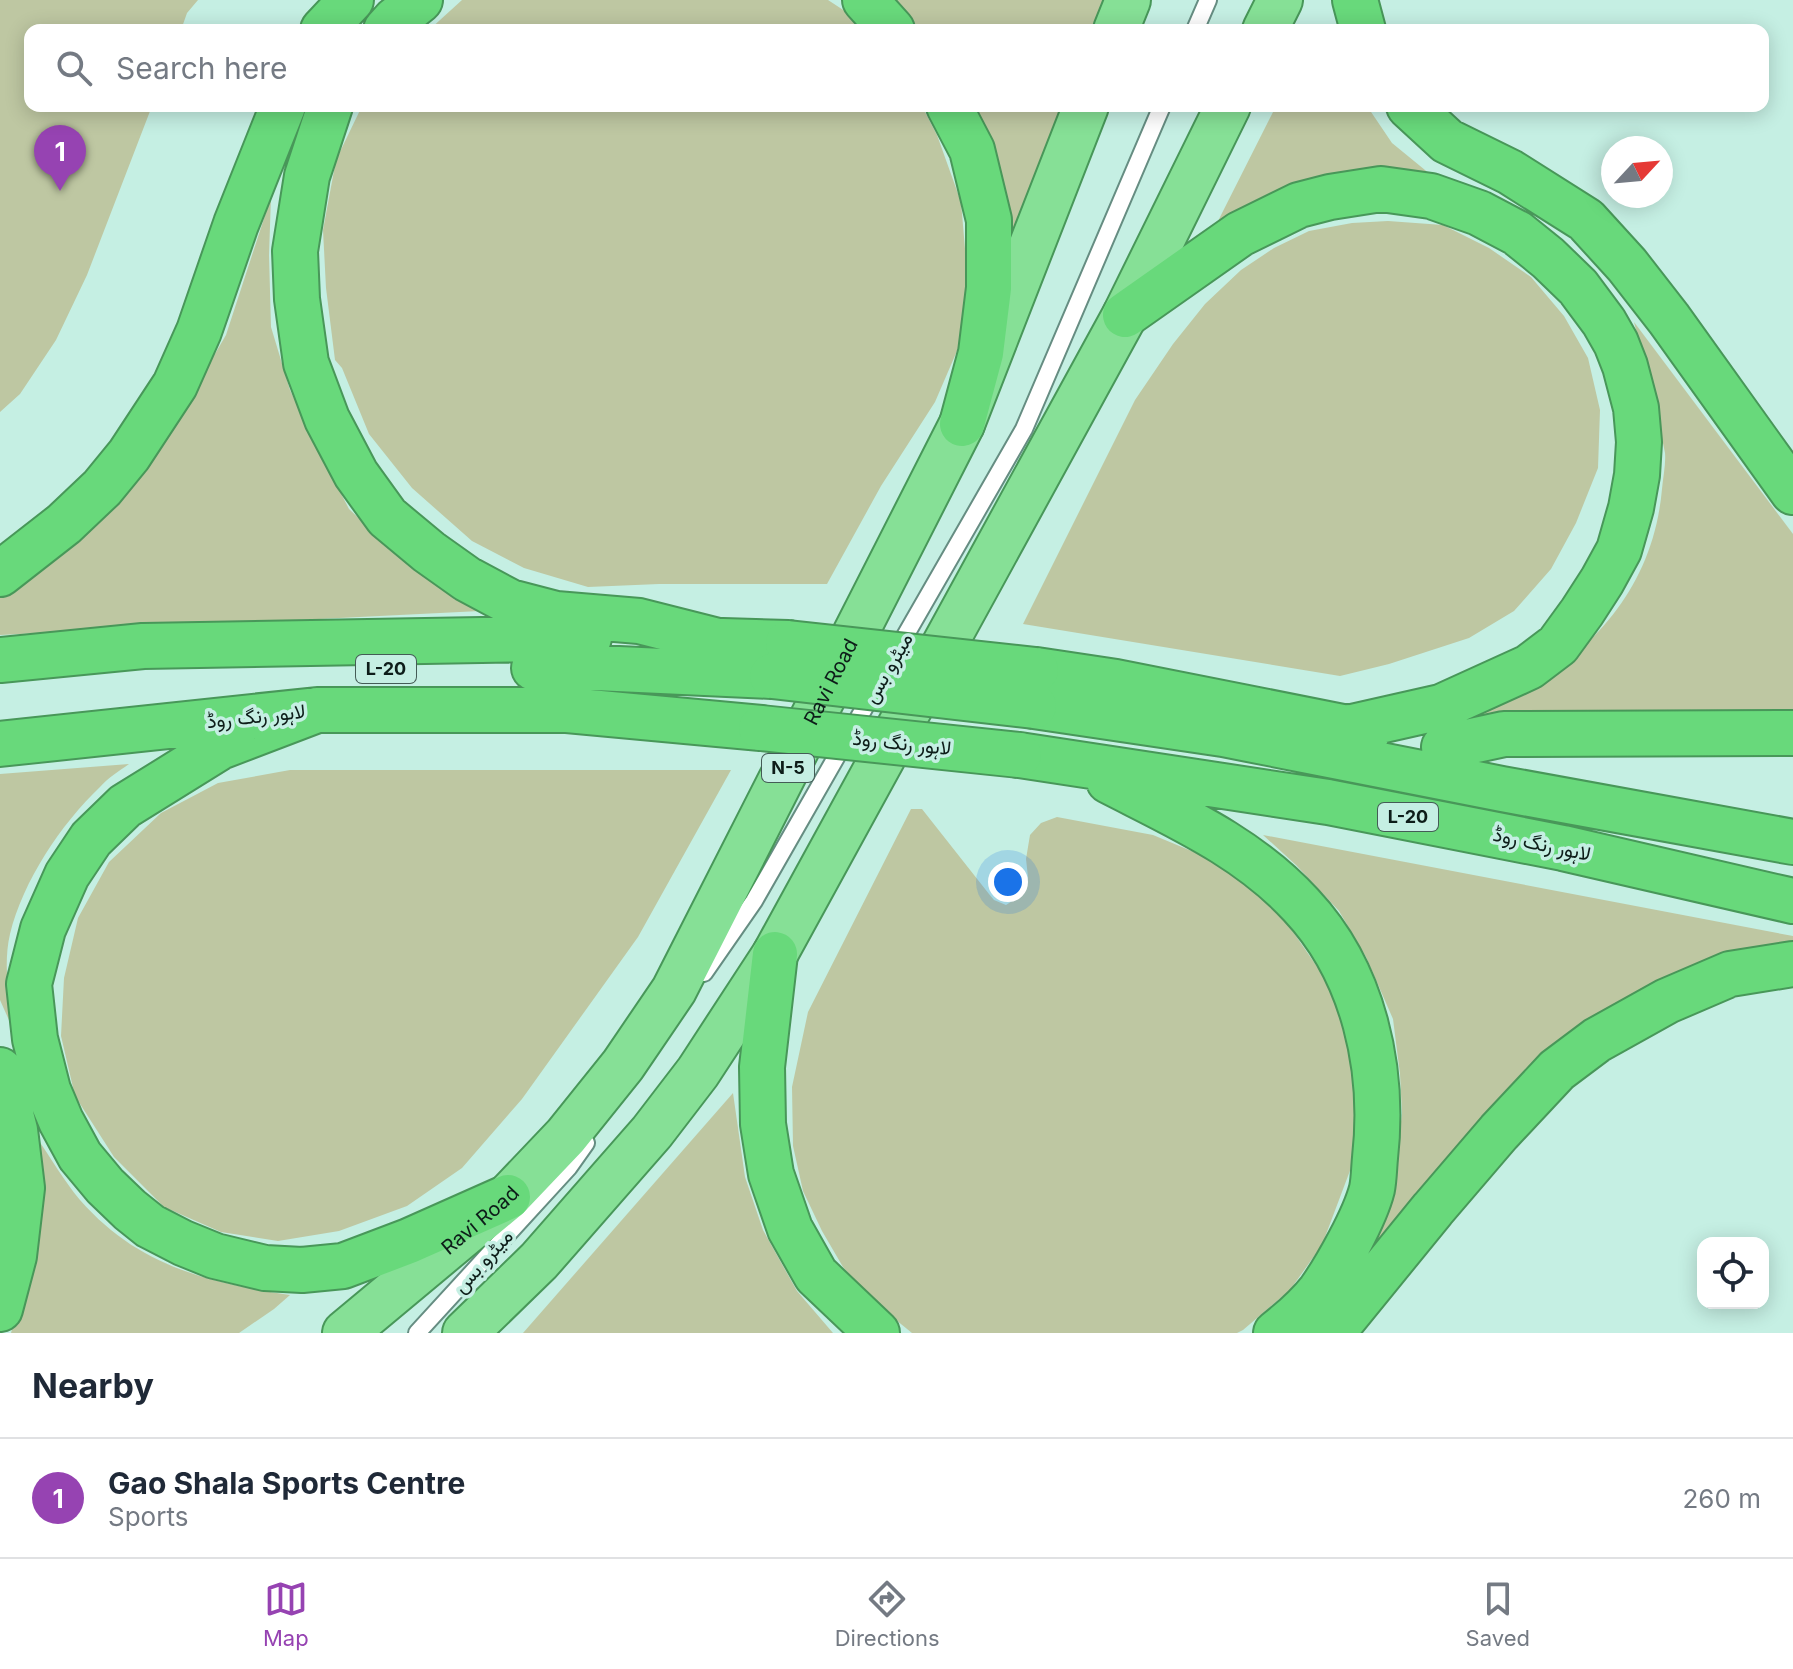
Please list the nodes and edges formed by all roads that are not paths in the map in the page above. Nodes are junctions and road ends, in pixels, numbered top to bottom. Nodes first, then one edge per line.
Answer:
1 (351, 0) edge
2 (420, 0) edge
3 (865, 0) edge
4 (1128, 0) edge
5 (1208, 0) edge
6 (1280, 0) edge
7 (1355, 0) edge
8 (329, 24) edge
9 (391, 24) edge
10 (887, 24) edge
11 (1118, 24) edge
12 (1198, 24) edge
13 (1268, 24) edge
14 (1361, 24) edge
15 (281, 112) edge
16 (328, 112) edge
17 (952, 112) edge
18 (1084, 112) edge
19 (1159, 112) edge
20 (1225, 112) edge
21 (1416, 112) edge
22 (1125, 315) junction
23 (962, 424) junction
24 (1793, 492) edge
25 (0, 574) edge
26 (718, 641) junction
27 (780, 659) junction
28 (0, 660) edge
29 (0, 684) edge
30 (1035, 688) junction
31 (317, 710) junction
32 (1348, 728) junction
33 (1793, 733) edge
34 (0, 744) edge
35 (1444, 747) junction
36 (1074, 764) junction
37 (1793, 811) edge
38 (1793, 842) edge
39 (1793, 901) edge
40 (775, 954) junction
41 (1793, 964) edge
42 (0, 1070) edge
43 (613, 1104) dead end
44 (595, 1129) dead end
45 (508, 1197) junction
46 (0, 1309) edge
47 (345, 1333) edge
48 (417, 1333) edge
49 (465, 1333) edge
50 (877, 1333) edge
51 (1276, 1333) edge
52 (1332, 1333) edge

1 - 8 highway
2 - 9 highway
3 - 10 highway
4 - 11 highway
5 - 12 lane
6 - 13 highway
7 - 14 highway
15 - 25 highway
16 - 26 highway
17 - 23 highway
18 - 23 highway, Ravi Road / N-5
19 - 43 lane, میٹرو بس
20 - 22 highway
21 - 24 highway
22 - 32 highway
22 - 40 highway
23 - 45 highway, Ravi Road / N-5
26 - 27 highway
26 - 28 highway
27 - 29 highway, لاہور رنگ روڈ / L-20
27 - 30 highway, لاہور رنگ روڈ / L-20, bridge
30 - 32 highway
30 - 38 highway, لاہور رنگ روڈ / L-20
31 - 34 highway, لاہور رنگ روڈ / L-20
31 - 36 highway, لاہور رنگ روڈ / L-20, bridge
31 - 45 highway
32 - 35 highway
33 - 35 highway
35 - 37 highway
36 - 39 highway, لاہور رنگ روڈ / L-20
36 - 51 highway
40 - 49 highway
40 - 50 highway
41 - 52 highway
42 - 46 highway
44 - 48 lane, میٹرو بس
45 - 47 highway, Ravi Road / N-5

